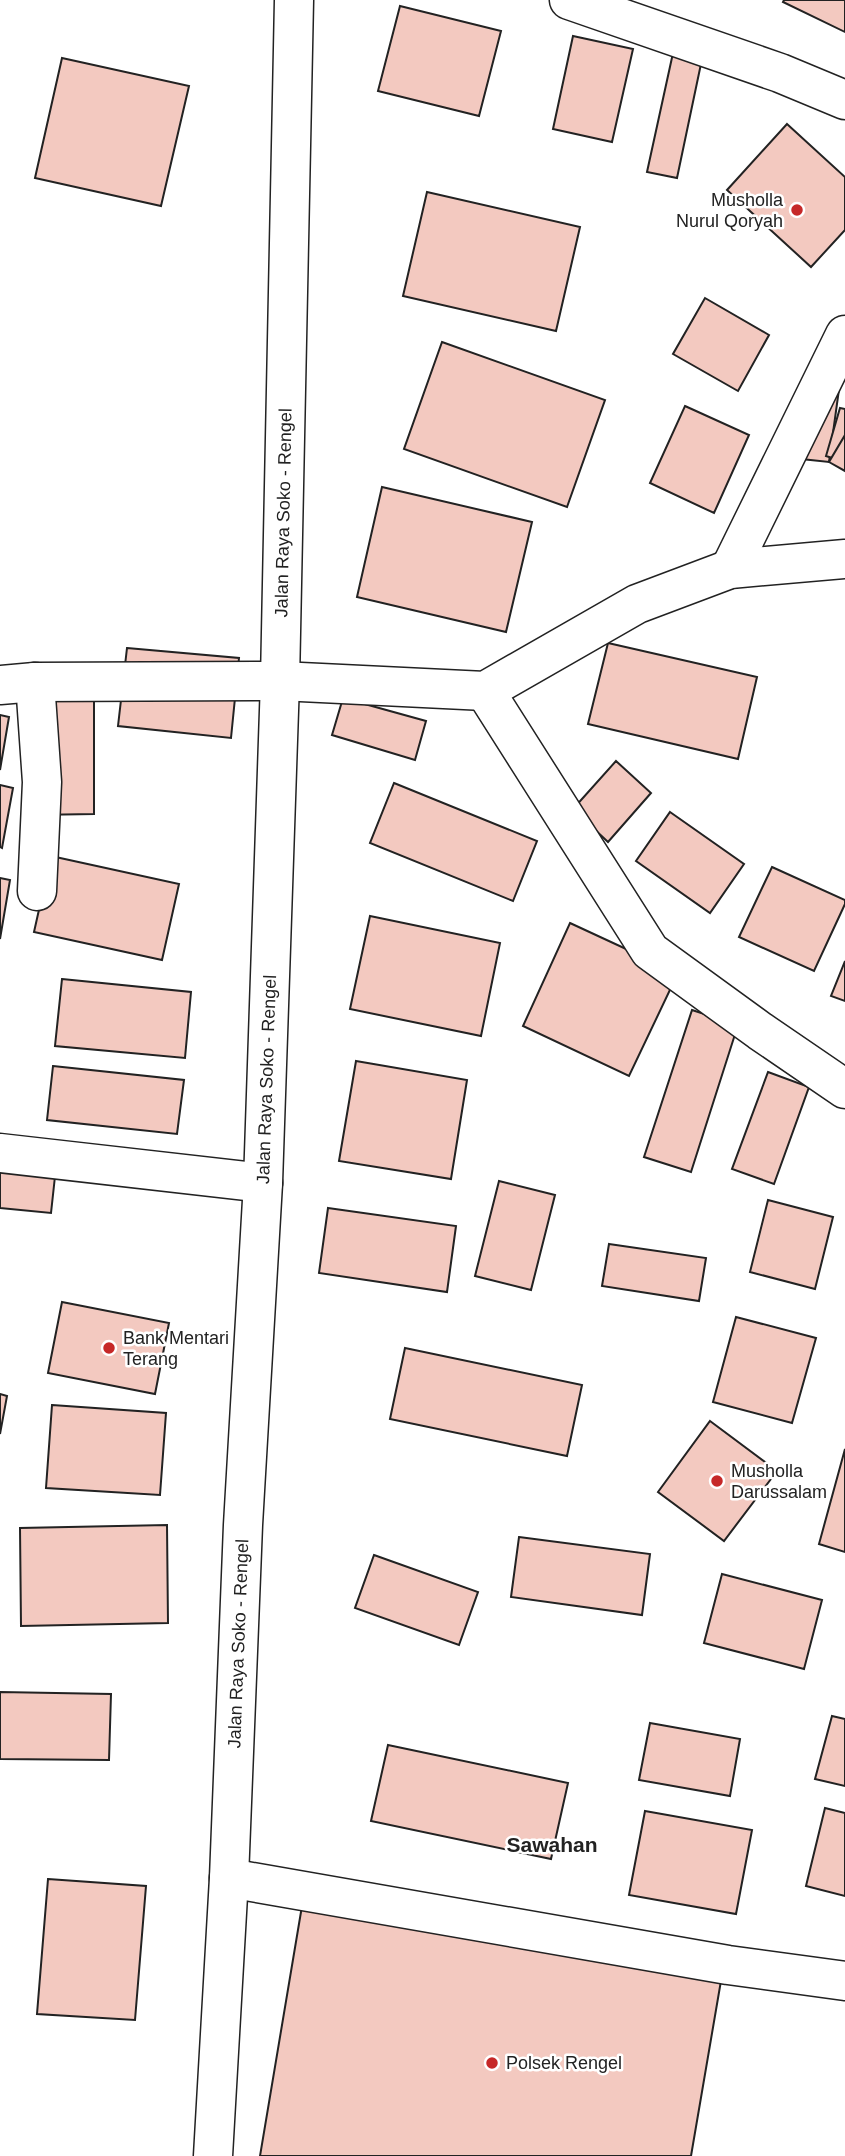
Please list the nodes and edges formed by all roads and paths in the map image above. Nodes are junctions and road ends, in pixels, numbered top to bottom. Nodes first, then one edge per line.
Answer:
1 (294, 0) edge
2 (569, 0) edge
3 (845, 100) edge
4 (845, 335) edge
5 (845, 559) edge
6 (730, 569) junction
7 (281, 681) junction
8 (18, 684) edge
9 (485, 691) junction
10 (37, 891) dead end
11 (845, 1089) edge
12 (0, 1153) edge
13 (263, 1183) junction
14 (229, 1878) junction
15 (845, 1981) edge
16 (213, 2156) edge

1 - 7 street, Jalan Raya Soko - Rengel
2 - 3 street
4 - 6 street
5 - 6 street
6 - 9 street
7 - 8 street
7 - 9 street
7 - 13 street, Jalan Raya Soko - Rengel
8 - 10 street
9 - 11 street
12 - 13 street
13 - 14 street, Jalan Raya Soko - Rengel
14 - 15 street
14 - 16 street, Jalan Raya Soko - Rengel

